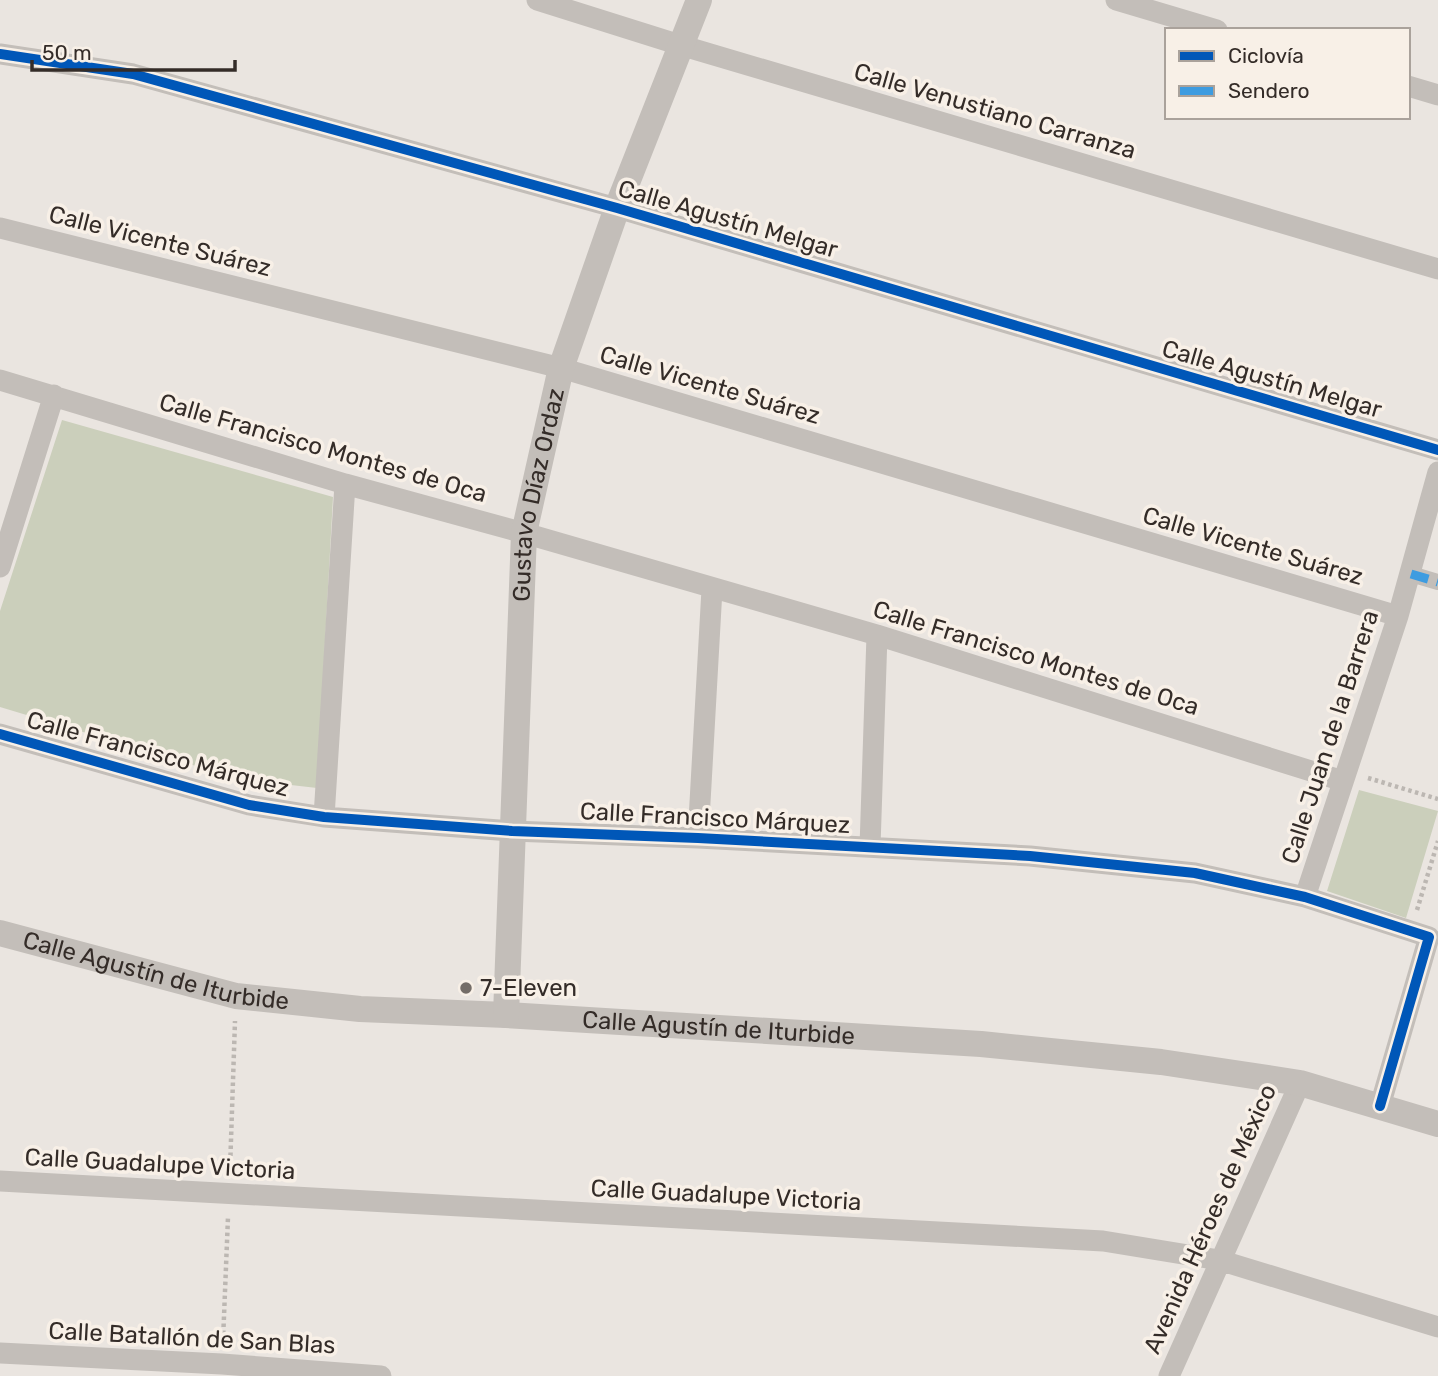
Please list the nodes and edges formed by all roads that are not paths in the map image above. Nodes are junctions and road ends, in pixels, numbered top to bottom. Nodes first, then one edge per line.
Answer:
1 (537, 0) edge
2 (699, 0) edge
3 (1116, 0) edge
4 (1210, 28) edge
5 (680, 45) junction
6 (0, 54) edge
7 (1410, 87) edge
8 (1438, 95) edge
9 (617, 208) junction
10 (0, 228) edge
11 (1438, 270) edge
12 (561, 368) junction
13 (0, 380) edge
14 (54, 395) junction
15 (1438, 450) edge
16 (1438, 472) edge
17 (345, 484) junction
18 (524, 533) junction
19 (0, 567) edge
20 (1410, 574) junction
21 (1438, 582) edge
22 (712, 589) junction
23 (1398, 616) junction
24 (877, 635) junction
25 (0, 734) edge
26 (1345, 777) junction
27 (324, 817) junction
28 (512, 831) junction
29 (698, 838) junction
30 (870, 847) junction
31 (1305, 897) junction
32 (3, 941) edge
33 (506, 1015) junction
34 (1300, 1083) junction
35 (1380, 1106) junction
36 (1438, 1124) edge
37 (0, 1181) edge
38 (1219, 1260) junction
39 (1438, 1327) edge
40 (0, 1353) edge
41 (89, 1367) edge
42 (371, 1376) edge
43 (381, 1376) edge
44 (1169, 1376) edge

1 - 5 street, Calle Venustiano Carranza
2 - 5 street, Gustavo Díaz Ordaz
3 - 4 street
5 - 9 street, Gustavo Díaz Ordaz
5 - 11 street, Calle Venustiano Carranza
6 - 9 street, Calle Agustín Melgar
7 - 8 street
9 - 12 street, Gustavo Díaz Ordaz
9 - 15 street, Calle Agustín Melgar
10 - 12 street, Calle Vicente Suárez
12 - 18 street, Gustavo Díaz Ordaz
12 - 23 street, Calle Vicente Suárez
13 - 14 street, Calle Francisco Montes de Oca
14 - 17 street, Calle Francisco Montes de Oca
14 - 19 street
16 - 20 street, Calle Juan de la Barrera
17 - 18 street, Calle Francisco Montes de Oca
17 - 27 street
18 - 22 street, Calle Francisco Montes de Oca
18 - 28 street, Gustavo Díaz Ordaz
20 - 21 street
20 - 23 street, Calle Juan de la Barrera
22 - 24 street, Calle Francisco Montes de Oca
22 - 29 street
23 - 26 street, Calle Juan de la Barrera
24 - 26 street, Calle Francisco Montes de Oca
24 - 30 street, Calle Francisco Márquez
25 - 27 street, Calle Francisco Márquez
26 - 31 street, Calle Juan de la Barrera
27 - 28 street, Calle Francisco Márquez
28 - 29 street, Calle Francisco Márquez
28 - 33 street, Gustavo Díaz Ordaz
29 - 30 street, Calle Francisco Márquez
30 - 31 street, Calle Francisco Márquez
31 - 35 street, Calle Francisco Márquez
32 - 33 street, Calle Agustín de Iturbide
33 - 34 street, Calle Agustín de Iturbide
34 - 35 street, Calle Agustín de Iturbide
34 - 38 street, Avenida Héroes de México
35 - 36 street, Calle Agustín de Iturbide
37 - 38 street, Calle Guadalupe Victoria
38 - 39 street, Calle Guadalupe Victoria
38 - 44 street, Avenida Héroes de México
40 - 41 street, Calle Batallón de San Blas
41 - 42 street, Calle Batallón de San Blas
42 - 43 street, Calle Batallón de San Blas

